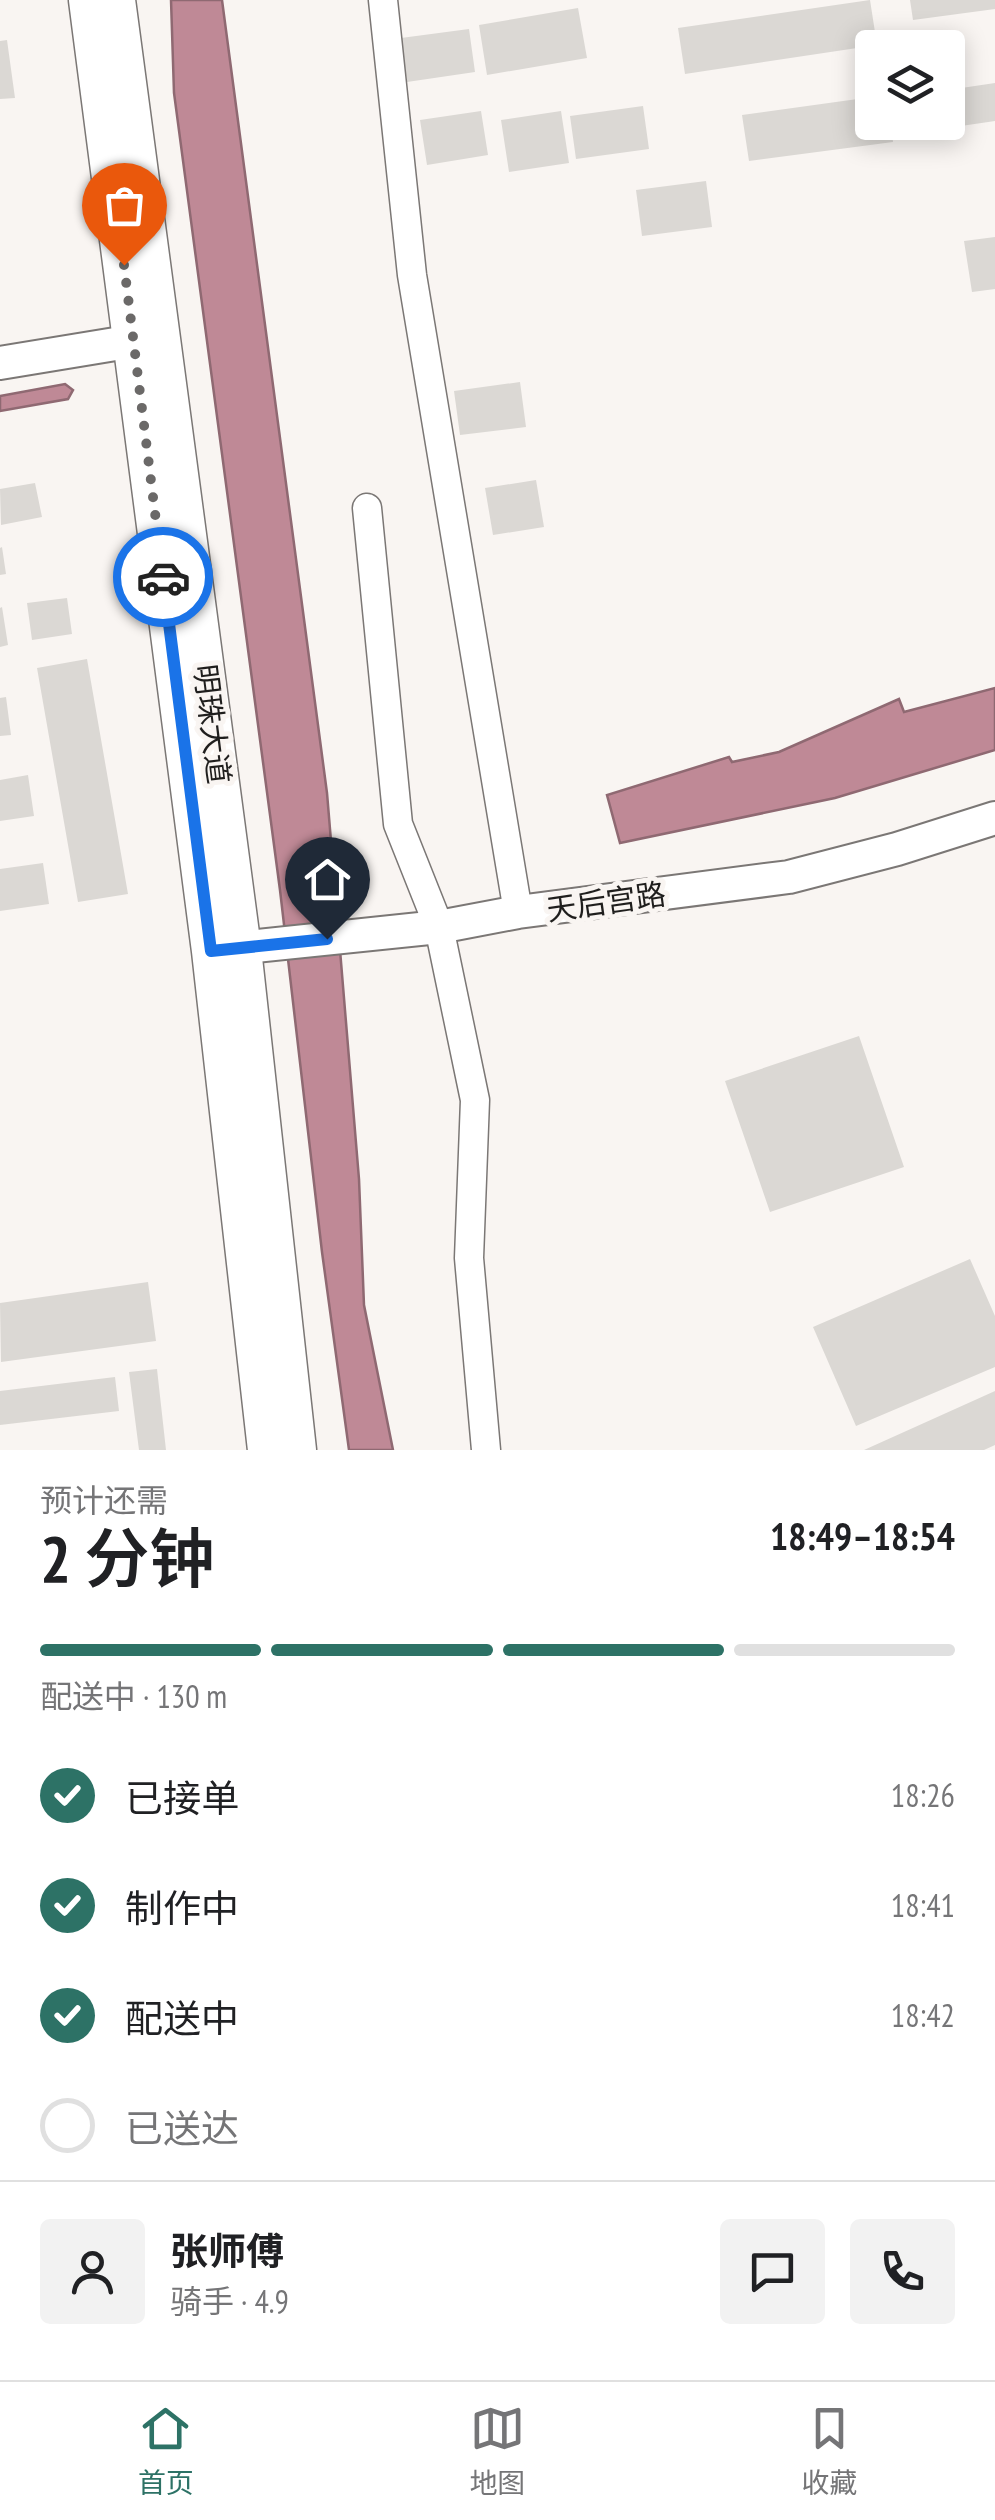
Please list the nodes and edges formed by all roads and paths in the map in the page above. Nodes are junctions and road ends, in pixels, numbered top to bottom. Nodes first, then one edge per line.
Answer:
1 (88, 0) edge
2 (116, 0) edge
3 (383, 0) edge
4 (148, 338) junction
5 (0, 363) edge
6 (367, 508) dead end
7 (995, 818) edge
8 (518, 912) junction
9 (439, 927) junction
10 (239, 949) junction
11 (267, 1450) edge
12 (297, 1450) edge
13 (486, 1450) edge

1 - 4 main road, 明珠大道
2 - 4 main road, 明珠大道
3 - 8 street
4 - 5 street
4 - 10 main road, 明珠大道
6 - 9 street
7 - 8 street, 天后宫路
8 - 9 street, 天后宫路
9 - 10 street, 天后宫路
9 - 13 street
10 - 11 main road, 明珠大道
10 - 12 main road, 明珠大道

